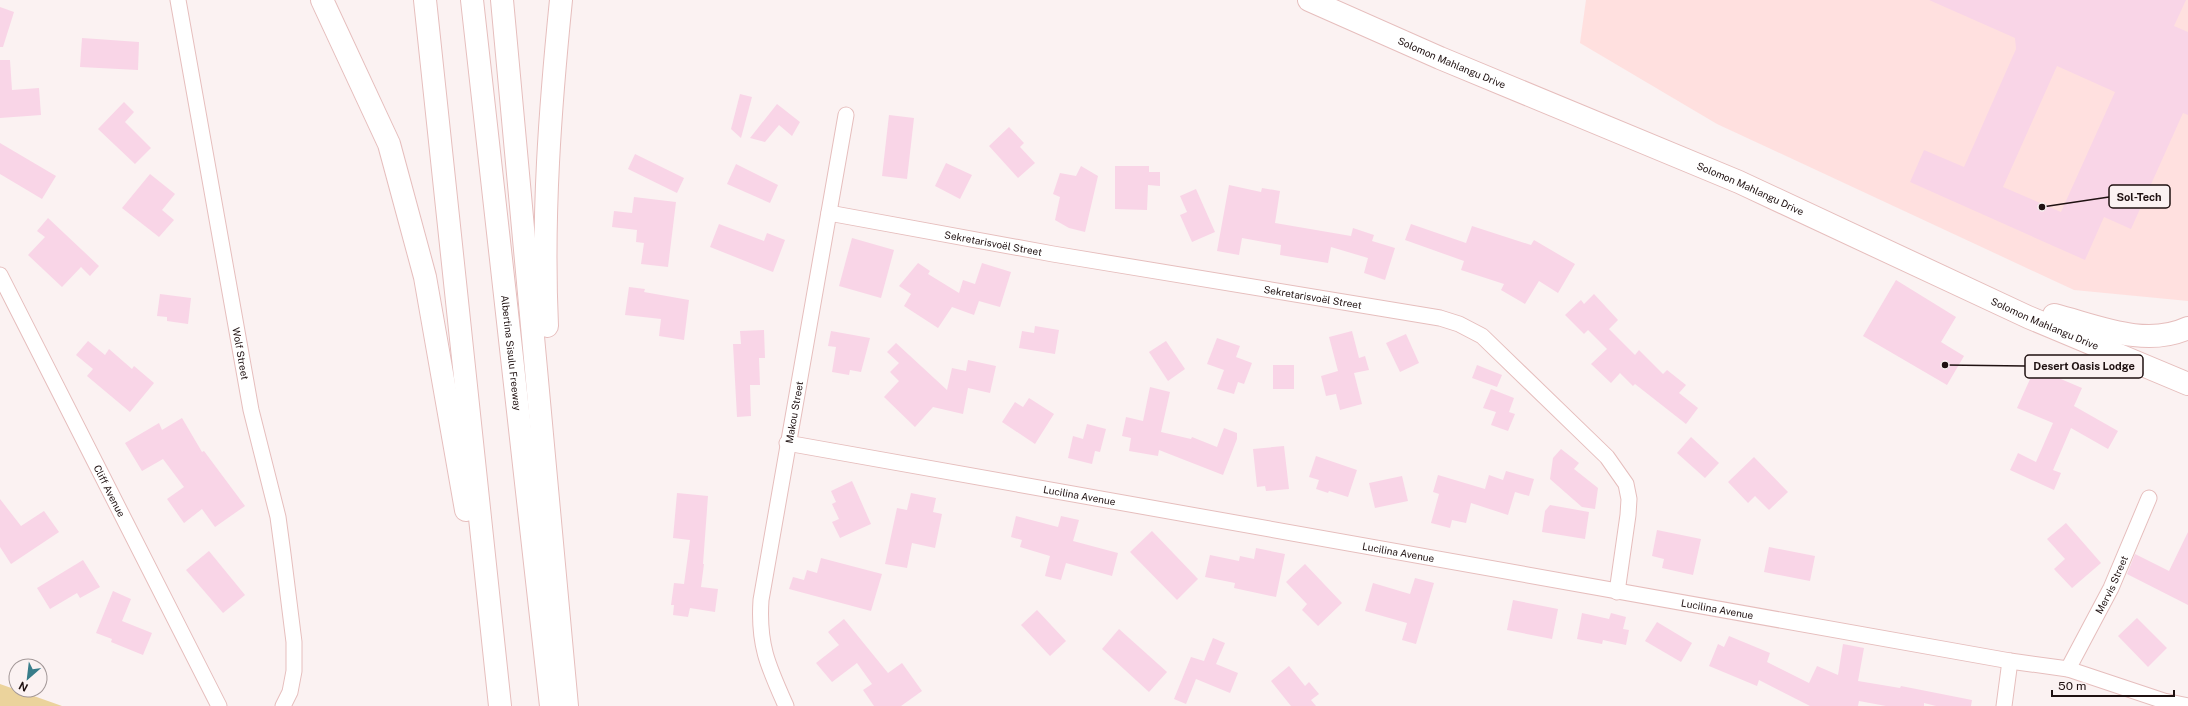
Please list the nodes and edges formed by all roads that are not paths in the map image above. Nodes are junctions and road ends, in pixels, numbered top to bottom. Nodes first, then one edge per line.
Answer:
1 (178, 0) edge
2 (322, 0) edge
3 (425, 0) edge
4 (472, 0) edge
5 (502, 0) edge
6 (561, 0) edge
7 (1309, 0) edge
8 (846, 115) dead end
9 (829, 213) junction
10 (0, 276) edge
11 (1983, 296) junction
12 (2188, 328) edge
13 (2188, 384) edge
14 (787, 443) junction
15 (2149, 498) dead end
16 (1617, 592) junction
17 (558, 604) junction
18 (492, 630) junction
19 (2010, 661) junction
20 (2068, 669) junction
21 (219, 706) edge
22 (283, 706) edge
23 (500, 706) edge
24 (551, 706) edge
25 (567, 706) edge
26 (786, 706) edge
27 (2004, 706) edge
28 (2188, 706) edge

1 - 22 street, Wolf Street
2 - 18 main road
3 - 18 main road
4 - 24 main road, Albertina Sisulu Freeway
5 - 17 main road
6 - 17 main road
7 - 11 main road, Solomon Mahlangu Drive
8 - 9 street, Makou Street
9 - 14 street, Makou Street
9 - 16 street, Sekretarisvoël Street
10 - 21 street, Cliff Avenue
11 - 12 main road
11 - 13 main road, Solomon Mahlangu Drive
14 - 16 street, Lucilina Avenue
14 - 26 street, Makou Street
15 - 20 street, Mervis Street
16 - 19 street, Lucilina Avenue
17 - 25 main road
18 - 23 main road
19 - 20 street, Lucilina Avenue
19 - 27 street
20 - 28 street, Lucilina Avenue

